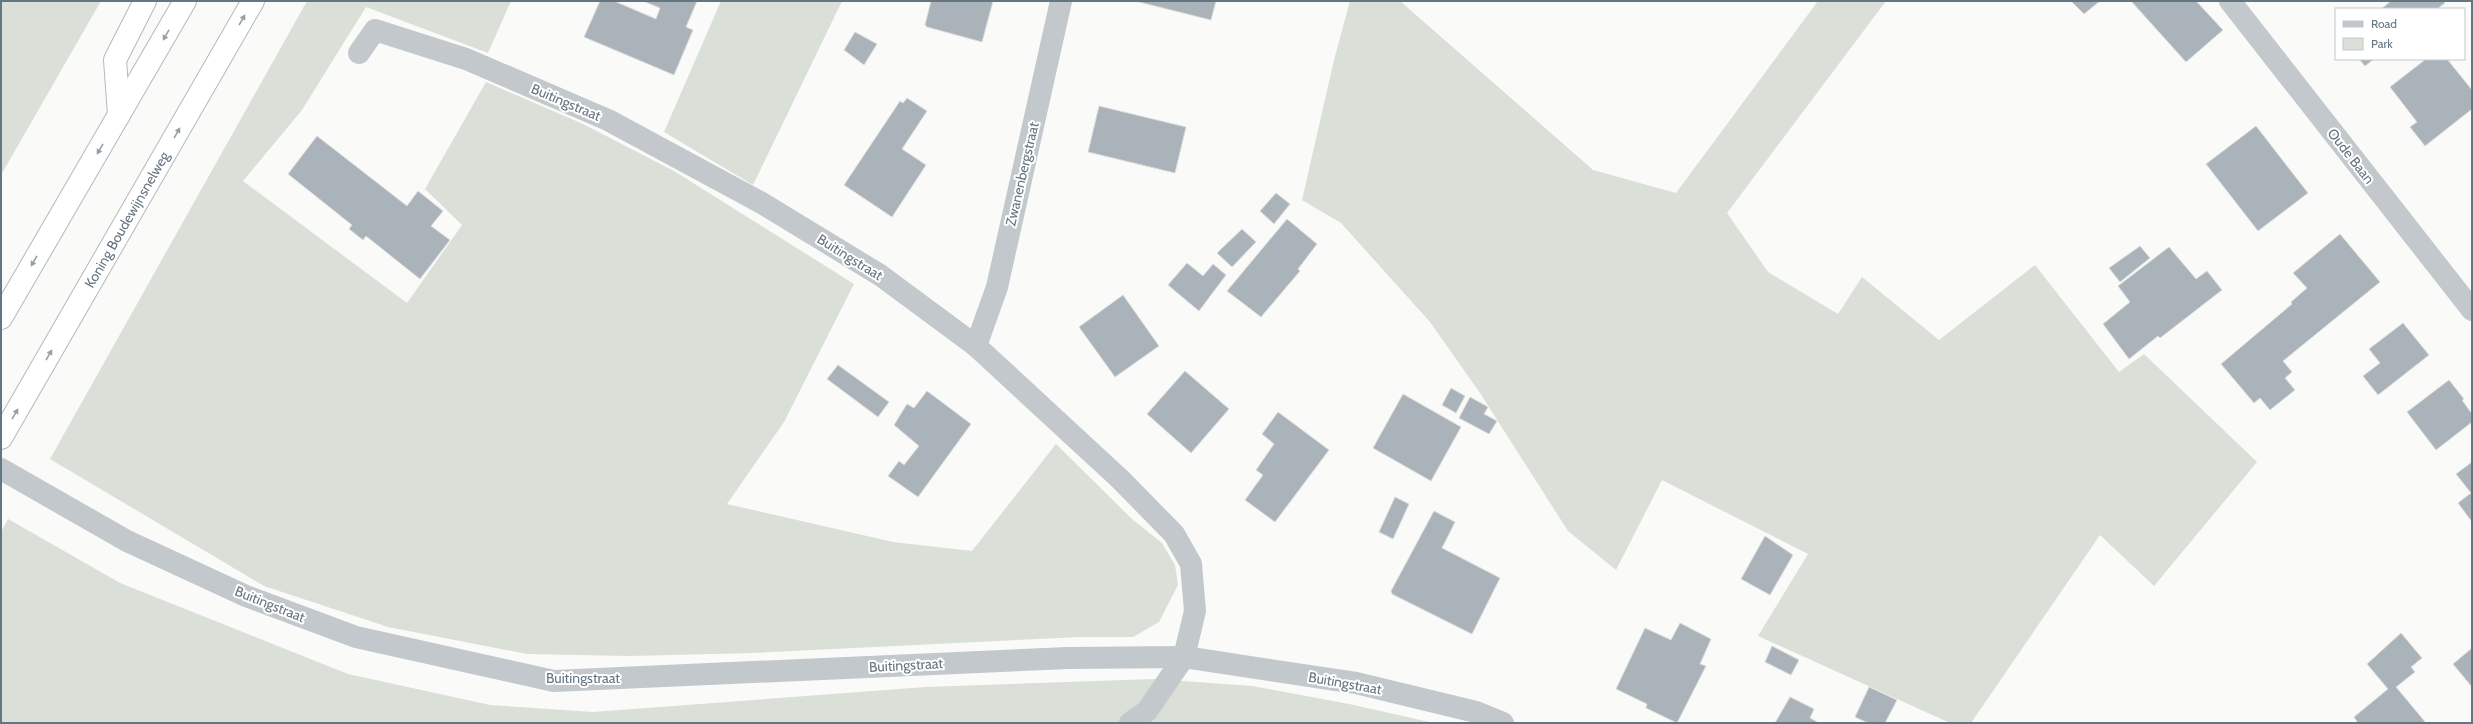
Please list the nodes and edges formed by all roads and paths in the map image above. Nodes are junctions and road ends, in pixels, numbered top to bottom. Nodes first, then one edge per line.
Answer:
1 (145, 1) edge
2 (186, 1) edge
3 (253, 1) edge
4 (1061, 1) edge
5 (2230, 1) edge
6 (359, 53) dead end
7 (119, 115) junction
8 (2472, 310) edge
9 (1, 318) edge
10 (976, 346) junction
11 (1, 438) edge
12 (1, 469) edge
13 (1184, 657) junction
14 (1130, 723) edge
15 (1503, 723) edge

1 - 7 highway
2 -> 7 highway
11 -> 3 highway, Koning Boudewijnsnelweg
4 - 10 street, Zwanenbergstraat
5 - 8 street, Oude Baan
6 - 10 street, Buitingstraat
7 -> 9 highway
10 - 13 street, Buitingstraat
12 - 13 street, Buitingstraat
13 - 14 street
13 - 15 street, Buitingstraat

